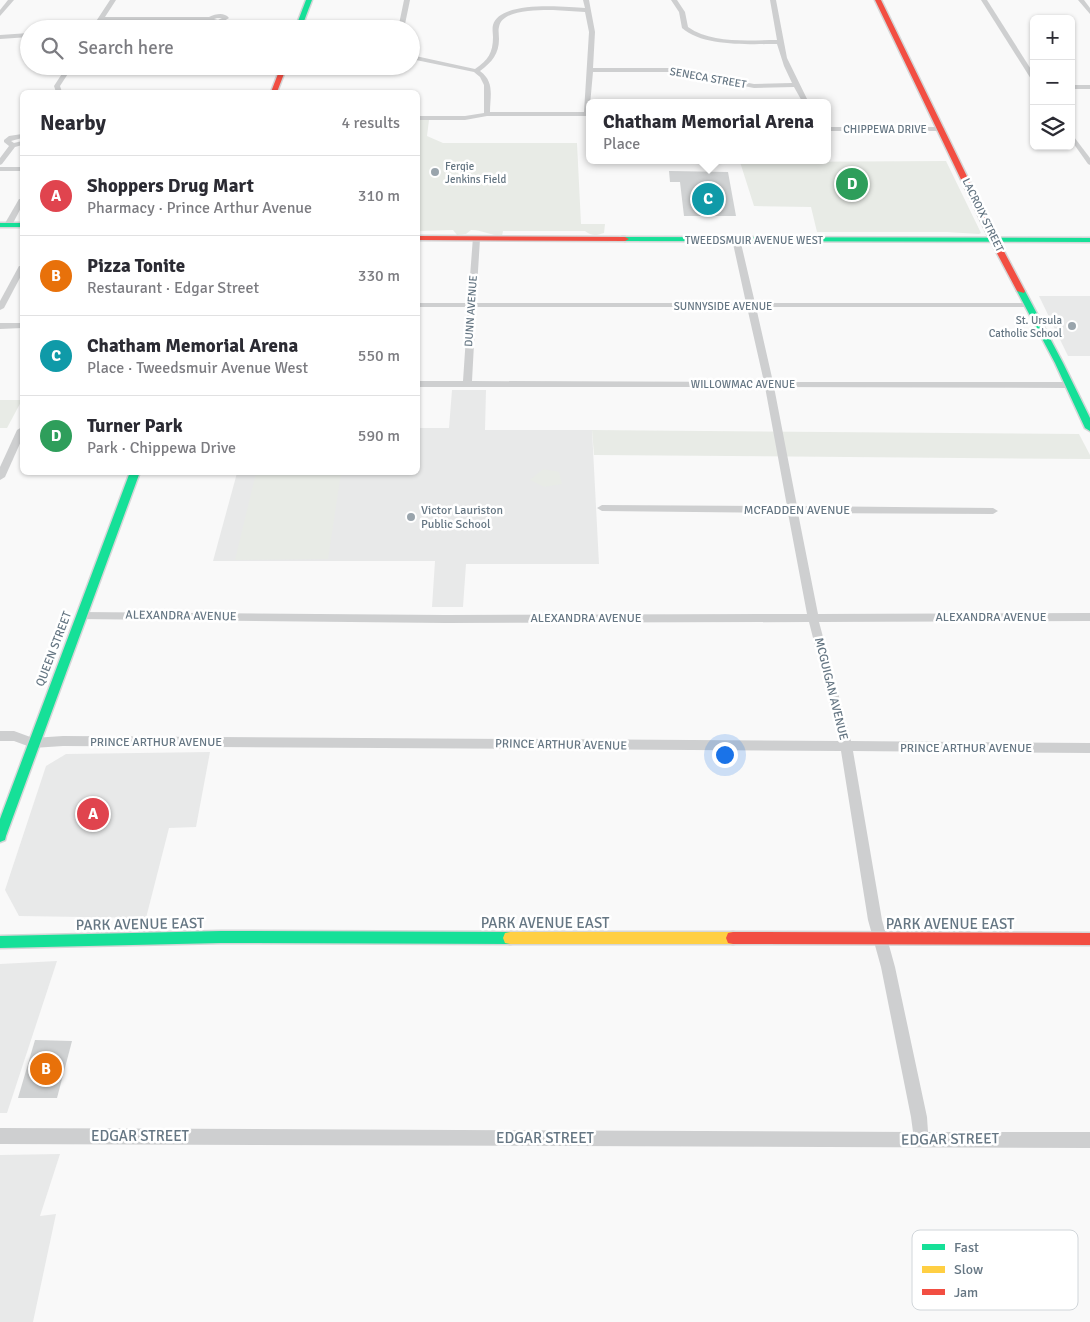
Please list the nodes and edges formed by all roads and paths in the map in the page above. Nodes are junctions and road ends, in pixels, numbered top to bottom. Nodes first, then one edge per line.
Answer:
1 (11, 0) edge
2 (113, 0) edge
3 (309, 0) edge
4 (407, 0) edge
5 (586, 0) edge
6 (674, 0) edge
7 (773, 0) edge
8 (878, 0) edge
9 (984, 0) edge
10 (1081, 0) edge
11 (589, 10) junction
12 (1090, 12) edge
13 (0, 14) edge
14 (101, 19) joint
15 (209, 19) dead end
16 (301, 20) edge
17 (403, 20) edge
18 (20, 36) edge
19 (0, 37) edge
20 (780, 42) junction
21 (420, 59) edge
22 (589, 70) junction
23 (476, 71) junction
24 (1030, 73) edge
25 (64, 75) edge
26 (281, 75) edge
27 (796, 85) junction
28 (1075, 87) edge
29 (1090, 87) edge
30 (58, 90) edge
31 (275, 90) edge
32 (588, 99) edge
33 (804, 99) edge
34 (487, 114) junction
35 (586, 114) edge
36 (420, 118) edge
37 (831, 129) edge
38 (942, 129) junction
39 (20, 136) edge
40 (1075, 141) edge
41 (20, 143) edge
42 (13, 145) junction
43 (0, 163) edge
44 (1090, 163) edge
45 (0, 169) edge
46 (20, 169) edge
47 (20, 204) edge
48 (4, 225) edge
49 (20, 225) edge
50 (420, 238) edge
51 (476, 239) junction
52 (736, 240) junction
53 (1090, 240) edge
54 (995, 242) junction
55 (20, 272) edge
56 (0, 290) edge
57 (10, 290) junction
58 (471, 304) junction
59 (420, 305) edge
60 (752, 306) junction
61 (1029, 306) junction
62 (0, 308) edge
63 (0, 326) edge
64 (20, 326) edge
65 (420, 384) edge
66 (467, 384) junction
67 (769, 384) junction
68 (1070, 384) junction
69 (1090, 428) edge
70 (20, 434) edge
71 (134, 475) edge
72 (0, 477) edge
73 (602, 508) dead end
74 (792, 509) junction
75 (993, 511) dead end
76 (82, 616) junction
77 (1090, 617) edge
78 (813, 618) junction
79 (0, 736) edge
80 (33, 743) junction
81 (846, 748) junction
82 (1090, 748) edge
83 (0, 836) edge
84 (1090, 939) edge
85 (881, 940) junction
86 (0, 942) edge
87 (0, 1136) edge
88 (921, 1140) junction
89 (1090, 1140) edge

1 - 13 street
2 - 14 street
3 - 16 street
4 - 17 street
5 - 11 street
6 - 20 street
7 - 20 street
8 - 38 street, LACROIX STREET
9 - 24 street
10 - 12 street
11 - 22 street
11 - 23 street
14 - 15 street
18 - 19 street
20 - 27 street
21 - 23 street
22 - 27 street, SENECA STREET
22 - 32 street
23 - 34 street
25 - 30 street
26 - 31 street
27 - 33 street
28 - 29 street
34 - 35 street
34 - 36 street
37 - 38 street, CHIPPEWA DRIVE
38 - 54 street, LACROIX STREET
39 - 42 street
40 - 44 street
41 - 42 street
42 - 43 street
45 - 46 street
47 - 48 street
48 - 49 street
50 - 51 street, TWEEDSMUIR AVENUE WEST
51 - 52 street, TWEEDSMUIR AVENUE WEST
51 - 58 street, DUNN AVENUE
52 - 54 street, TWEEDSMUIR AVENUE WEST
52 - 60 street, MCGUIGAN AVENUE
53 - 54 street, TWEEDSMUIR AVENUE WEST
54 - 61 street, LACROIX STREET
55 - 57 street
56 - 57 street
57 - 62 street
58 - 59 street, SUNNYSIDE AVENUE
58 - 60 street, SUNNYSIDE AVENUE
58 - 66 street, DUNN AVENUE
60 - 61 street, SUNNYSIDE AVENUE
60 - 67 street, MCGUIGAN AVENUE
61 - 68 street, LACROIX STREET
63 - 64 street
65 - 66 street, WILLOWMAC AVENUE
66 - 67 street, WILLOWMAC AVENUE
67 - 68 street, WILLOWMAC AVENUE
67 - 74 street, MCGUIGAN AVENUE
68 - 69 street, LACROIX STREET
70 - 72 street
71 - 76 street, QUEEN STREET
73 - 74 street, MCFADDEN AVENUE
74 - 75 street, MCFADDEN AVENUE
74 - 78 street, MCGUIGAN AVENUE
76 - 78 street, ALEXANDRA AVENUE
76 - 80 street, QUEEN STREET
77 - 78 street, ALEXANDRA AVENUE
78 - 81 street, MCGUIGAN AVENUE
79 - 80 street, PRINCE ARTHUR AVENUE
80 - 81 street, PRINCE ARTHUR AVENUE
80 - 83 street, QUEEN STREET
81 - 82 street, PRINCE ARTHUR AVENUE
81 - 85 street, MCGUIGAN AVENUE
84 - 85 street, PARK AVENUE EAST
85 - 86 street, PARK AVENUE EAST
85 - 88 street, MCGUIGAN AVENUE
87 - 88 street, EDGAR STREET
88 - 89 street, EDGAR STREET

